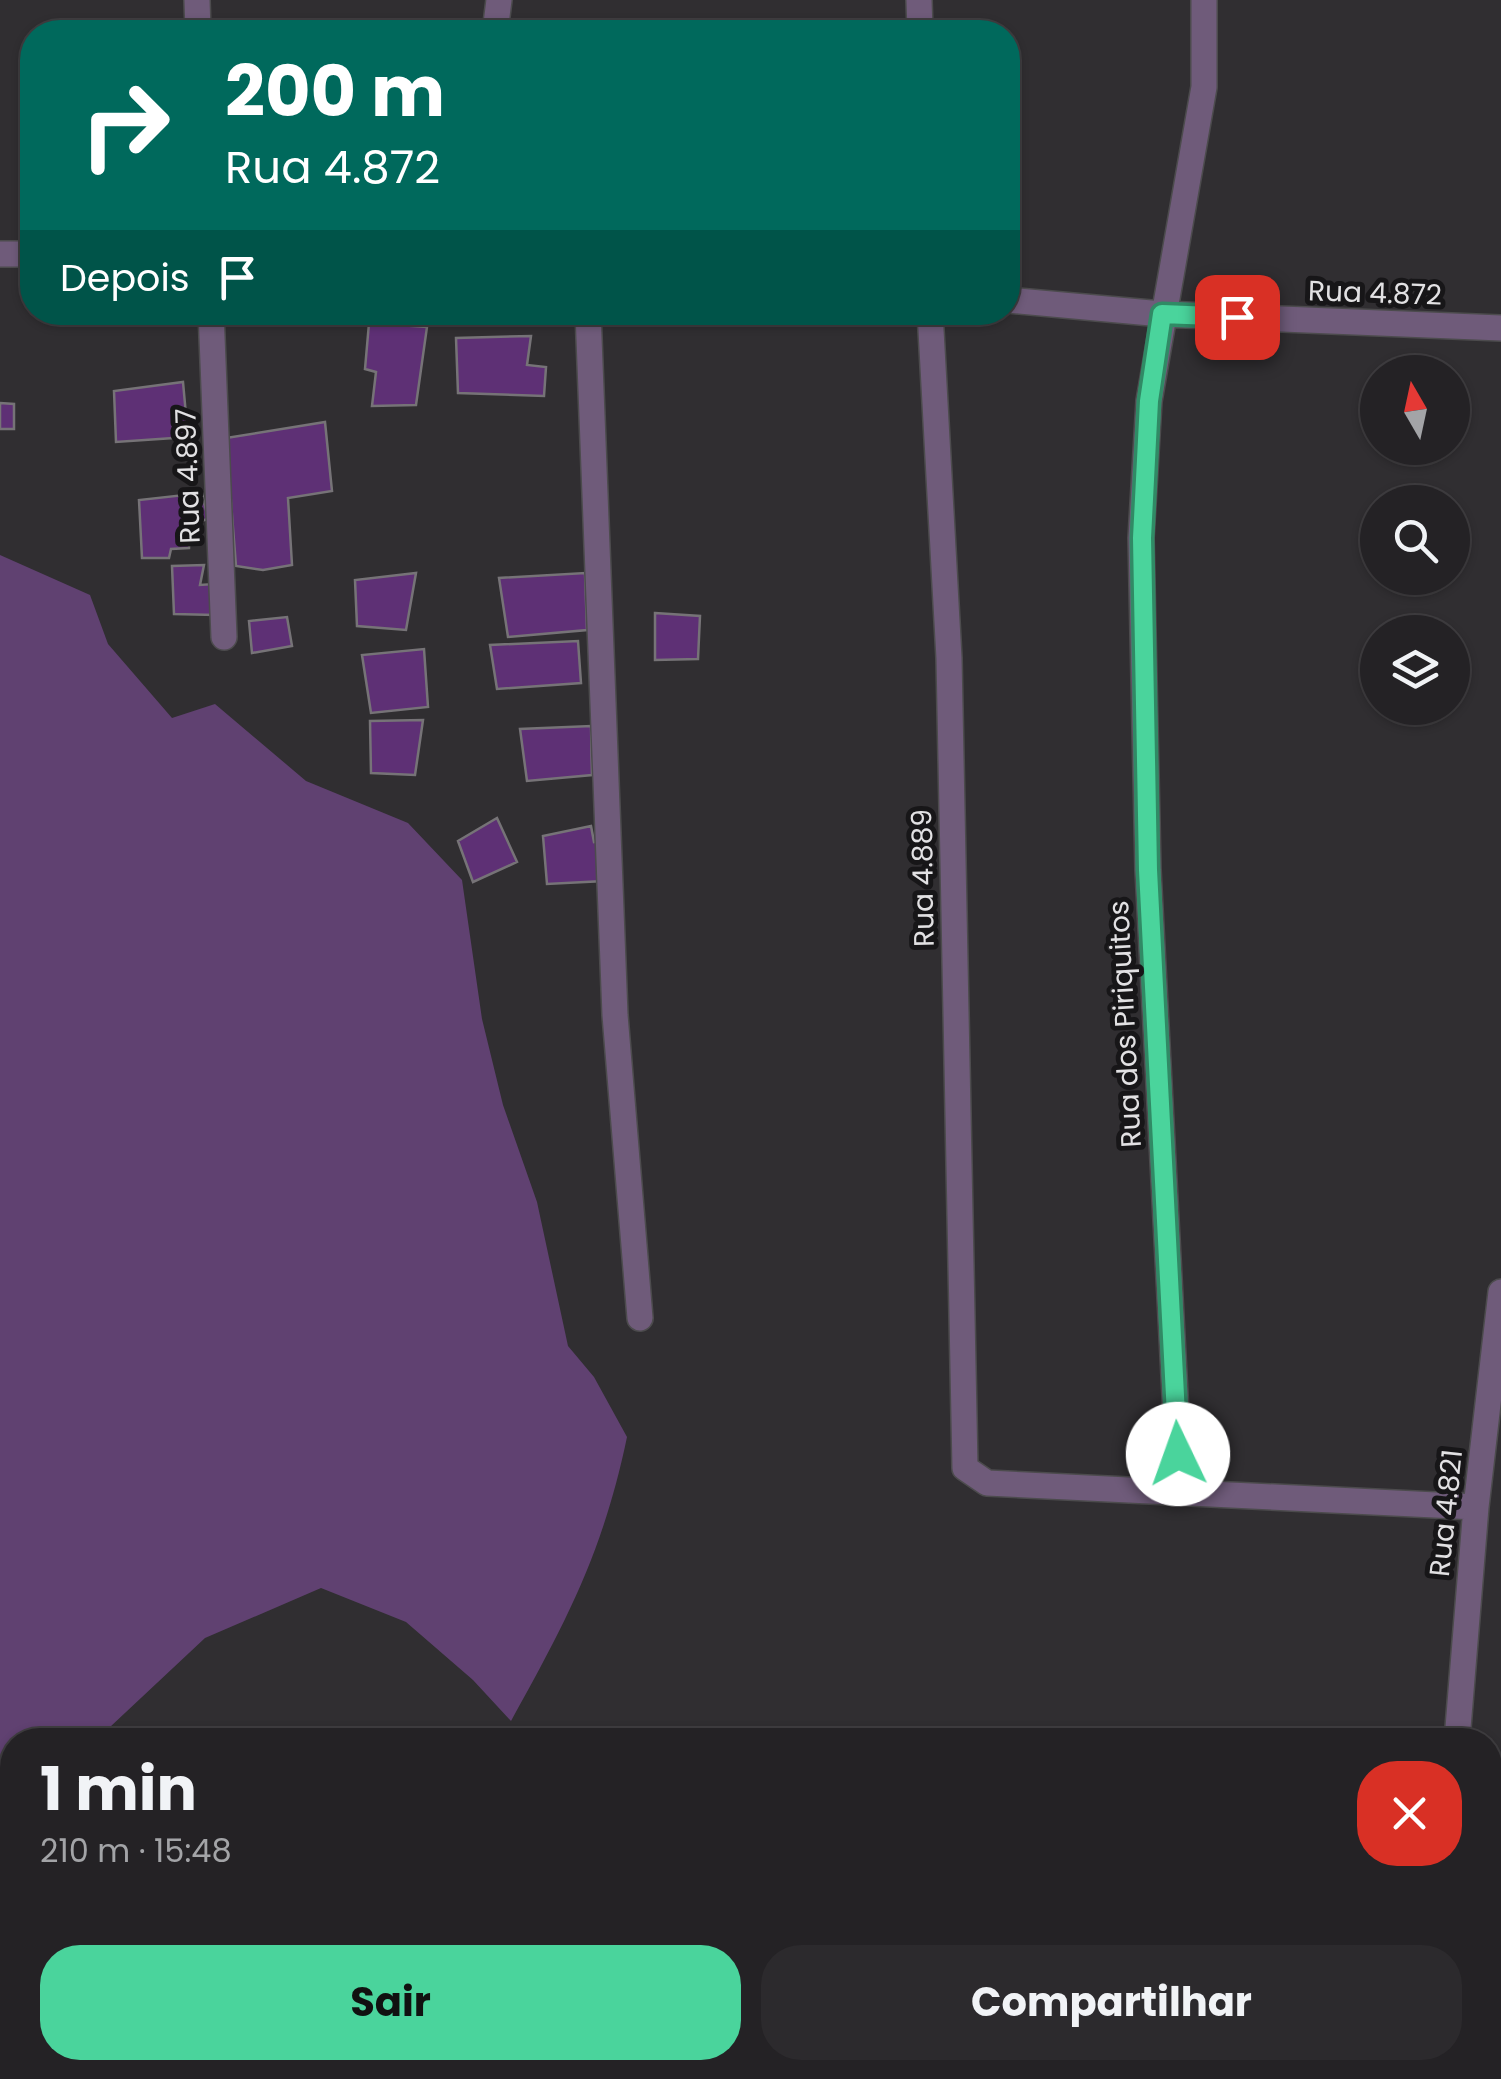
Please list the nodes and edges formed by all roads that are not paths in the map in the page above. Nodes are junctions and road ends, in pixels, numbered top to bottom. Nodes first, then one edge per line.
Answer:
1 (1204, 0) edge
2 (1020, 301) edge
3 (1162, 314) junction
4 (212, 325) edge
5 (588, 325) edge
6 (931, 325) edge
7 (1501, 328) edge
8 (224, 637) dead end
9 (1501, 1292) edge
10 (640, 1318) dead end
11 (1180, 1492) junction
12 (1476, 1506) junction
13 (1457, 1728) edge

1 - 3 street, Rua dos Piriquitos
2 - 3 street, Rua 4.872
3 - 7 street, Rua 4.872
3 - 11 street, Rua dos Piriquitos
4 - 8 street, Rua 4.897
5 - 10 street
6 - 11 street, Rua 4.889
9 - 12 street, Rua 4.821
11 - 12 street
12 - 13 street, Rua 4.821

